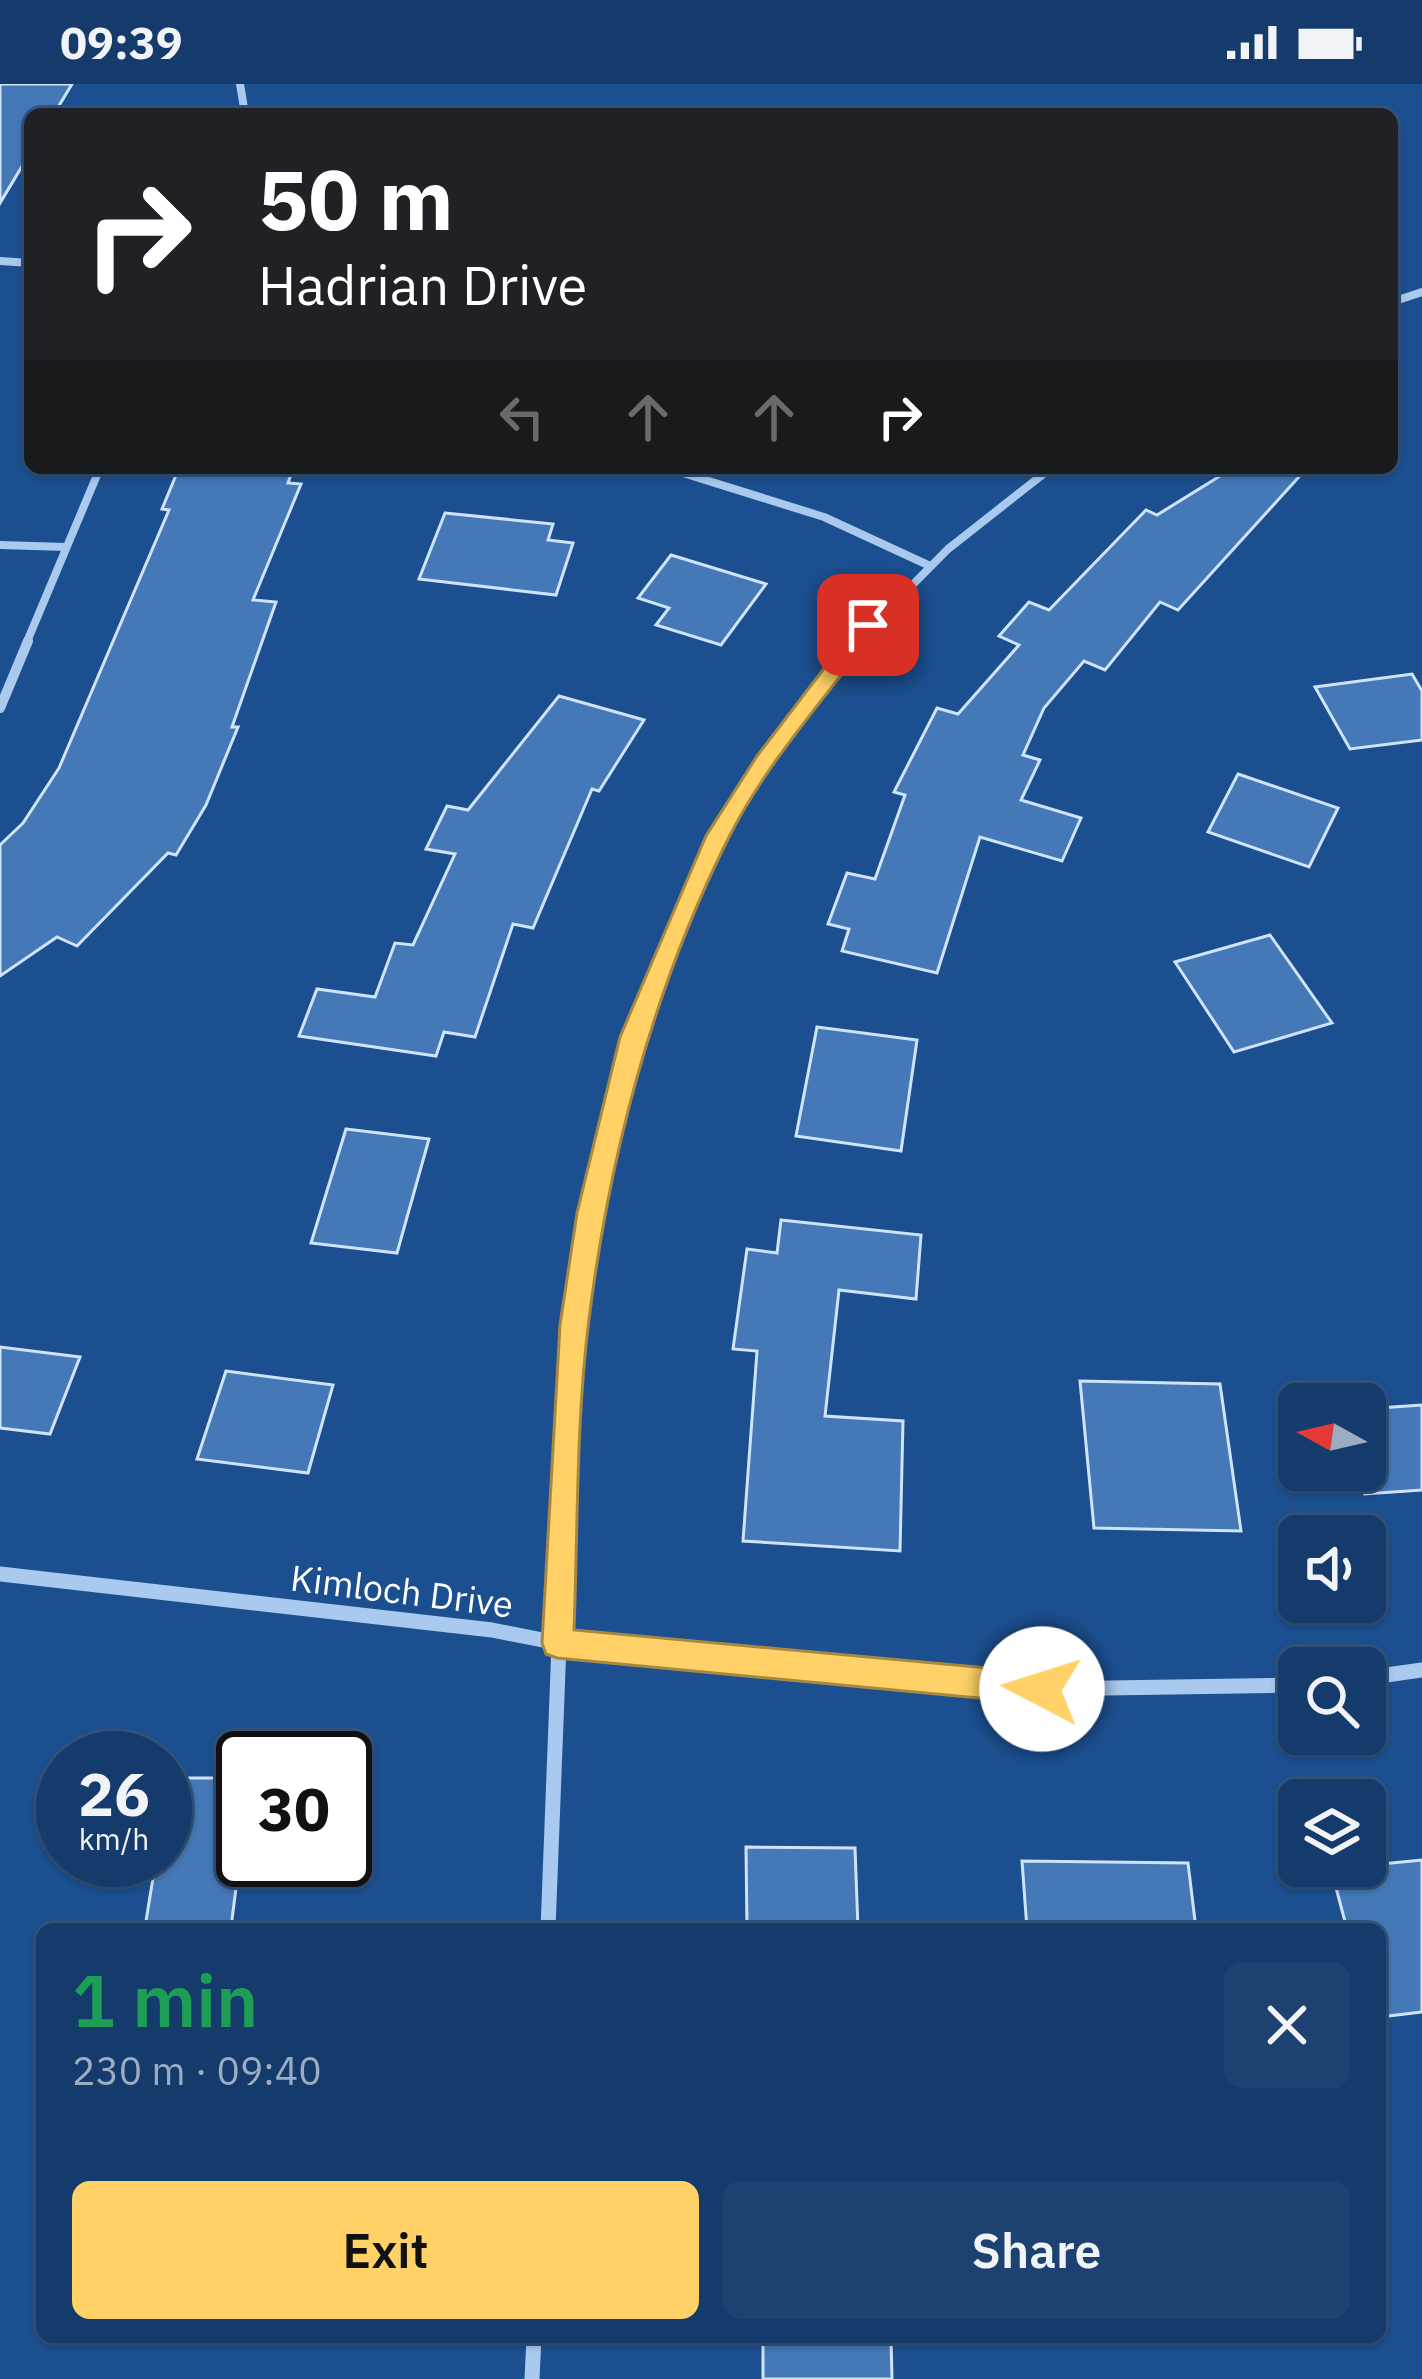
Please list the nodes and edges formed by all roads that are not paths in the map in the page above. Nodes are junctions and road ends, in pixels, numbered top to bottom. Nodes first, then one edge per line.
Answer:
1 (97, 474) edge
2 (686, 474) edge
3 (1043, 474) edge
4 (0, 545) edge
5 (66, 547) junction
6 (928, 565) junction
7 (0, 709) edge
8 (0, 1574) edge
9 (557, 1643) junction
10 (1422, 1670) edge
11 (1386, 1675) edge
12 (1278, 1685) edge
13 (548, 1923) edge
14 (534, 2343) edge
15 (532, 2379) edge

1 - 5 street
2 - 6 street
3 - 6 street
4 - 5 street
5 - 7 street
6 - 9 street
8 - 9 street, Kimloch Drive
9 - 12 street, Kimloch Drive
9 - 13 street
10 - 11 street
14 - 15 street

